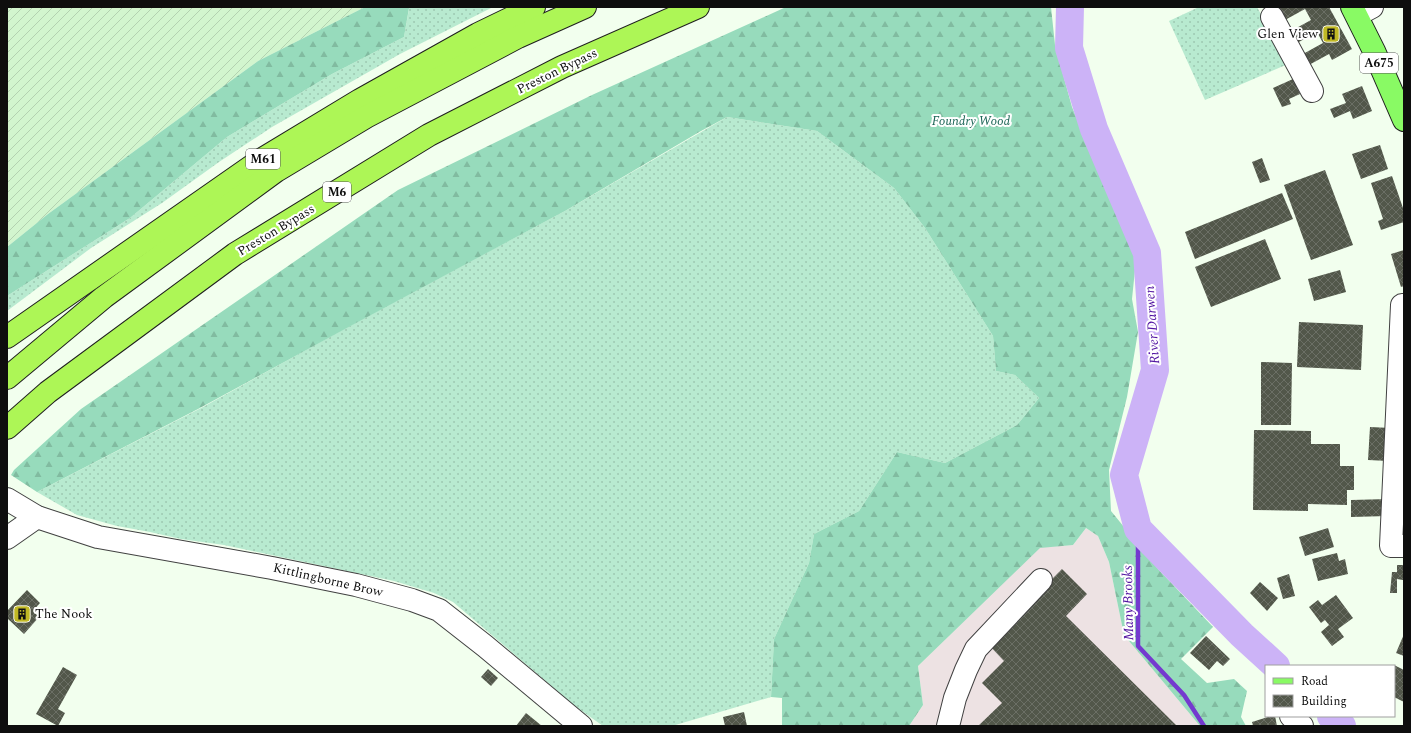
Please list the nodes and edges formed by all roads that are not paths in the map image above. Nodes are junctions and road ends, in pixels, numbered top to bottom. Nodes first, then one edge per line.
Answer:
1 (534, 7) edge
2 (585, 7) edge
3 (698, 7) edge
4 (1360, 10) edge
5 (1272, 17) dead end
6 (1312, 91) dead end
7 (1404, 120) edge
8 (1402, 305) dead end
9 (7, 336) edge
10 (7, 378) edge
11 (7, 428) edge
12 (22, 508) edge
13 (7, 538) edge
14 (1397, 546) edge
15 (1041, 580) dead end
16 (1291, 717) edge
17 (582, 726) edge
18 (948, 726) edge
19 (1302, 726) edge

1 - 9 highway, M61
2 - 10 highway
3 - 11 highway, Preston Bypass / M6
4 - 7 main road, A675
5 - 6 street
8 - 14 street
12 - 13 street
12 - 17 street, Kittlingborne Brow
15 - 18 street
16 - 19 street

